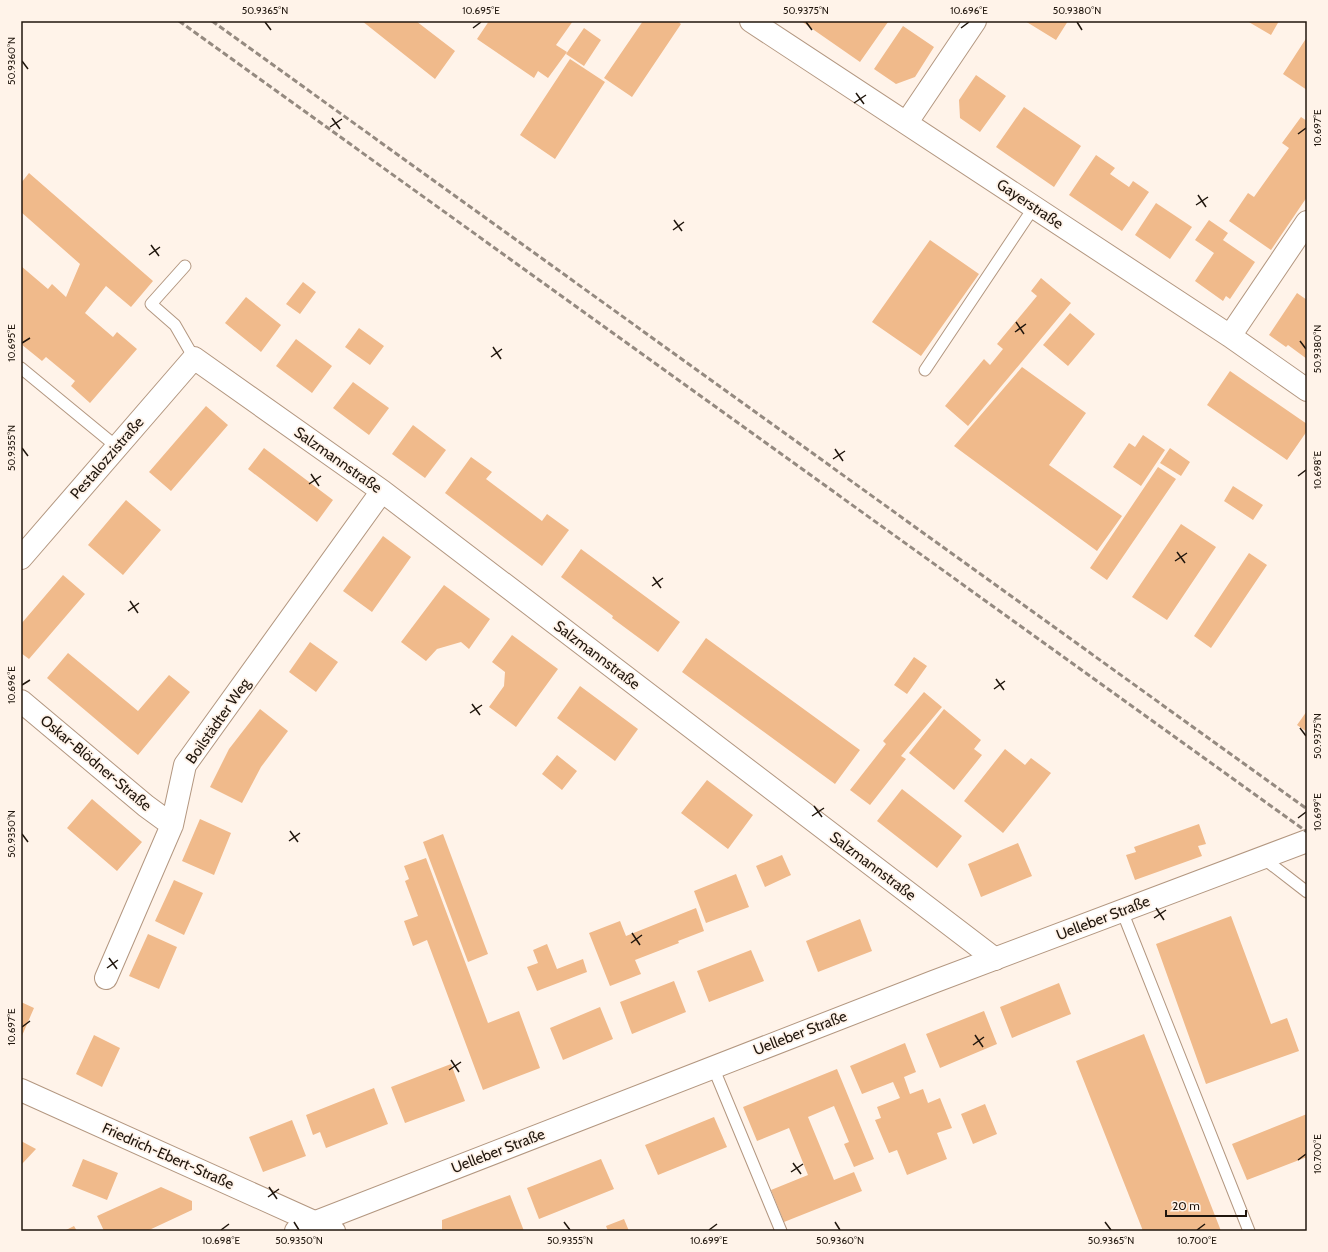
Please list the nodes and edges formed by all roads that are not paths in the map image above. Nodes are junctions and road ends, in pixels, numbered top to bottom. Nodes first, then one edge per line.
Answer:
1 (751, 21) edge
2 (975, 21) edge
3 (907, 122) junction
4 (1034, 207) junction
5 (1307, 222) edge
6 (185, 266) dead end
7 (1230, 336) junction
8 (194, 358) junction
9 (21, 368) edge
10 (925, 370) dead end
11 (1307, 390) edge
12 (117, 447) junction
13 (382, 491) junction
14 (21, 558) edge
15 (21, 701) edge
16 (172, 825) junction
17 (1307, 841) edge
18 (1263, 858) junction
19 (1307, 892) edge
20 (1122, 911) junction
21 (995, 959) junction
22 (106, 978) dead end
23 (713, 1067) junction
24 (21, 1090) edge
25 (325, 1227) edge
26 (296, 1231) edge
27 (781, 1231) edge
28 (1249, 1231) edge

1 - 3 street, Gayerstraße
2 - 3 street
3 - 4 street, Gayerstraße
4 - 7 street, Gayerstraße
4 - 10 lane
5 - 7 street
6 - 8 lane
7 - 11 street, Gayerstraße
8 - 12 street, Pestalozzistraße
8 - 13 street, Salzmannstraße
9 - 12 lane
12 - 14 street, Pestalozzistraße
13 - 16 street, Boilstädter Weg
13 - 21 street, Salzmannstraße
15 - 16 street, Oskar-Blödner-Straße
16 - 22 street, Boilstädter Weg
17 - 18 street, Uelleber Straße
18 - 19 lane
18 - 20 street, Uelleber Straße
20 - 21 street, Uelleber Straße
20 - 28 lane
21 - 23 street, Uelleber Straße
23 - 25 street, Uelleber Straße
23 - 27 lane
24 - 25 street, Friedrich-Ebert-Straße
25 - 26 street, Uelleber Straße

